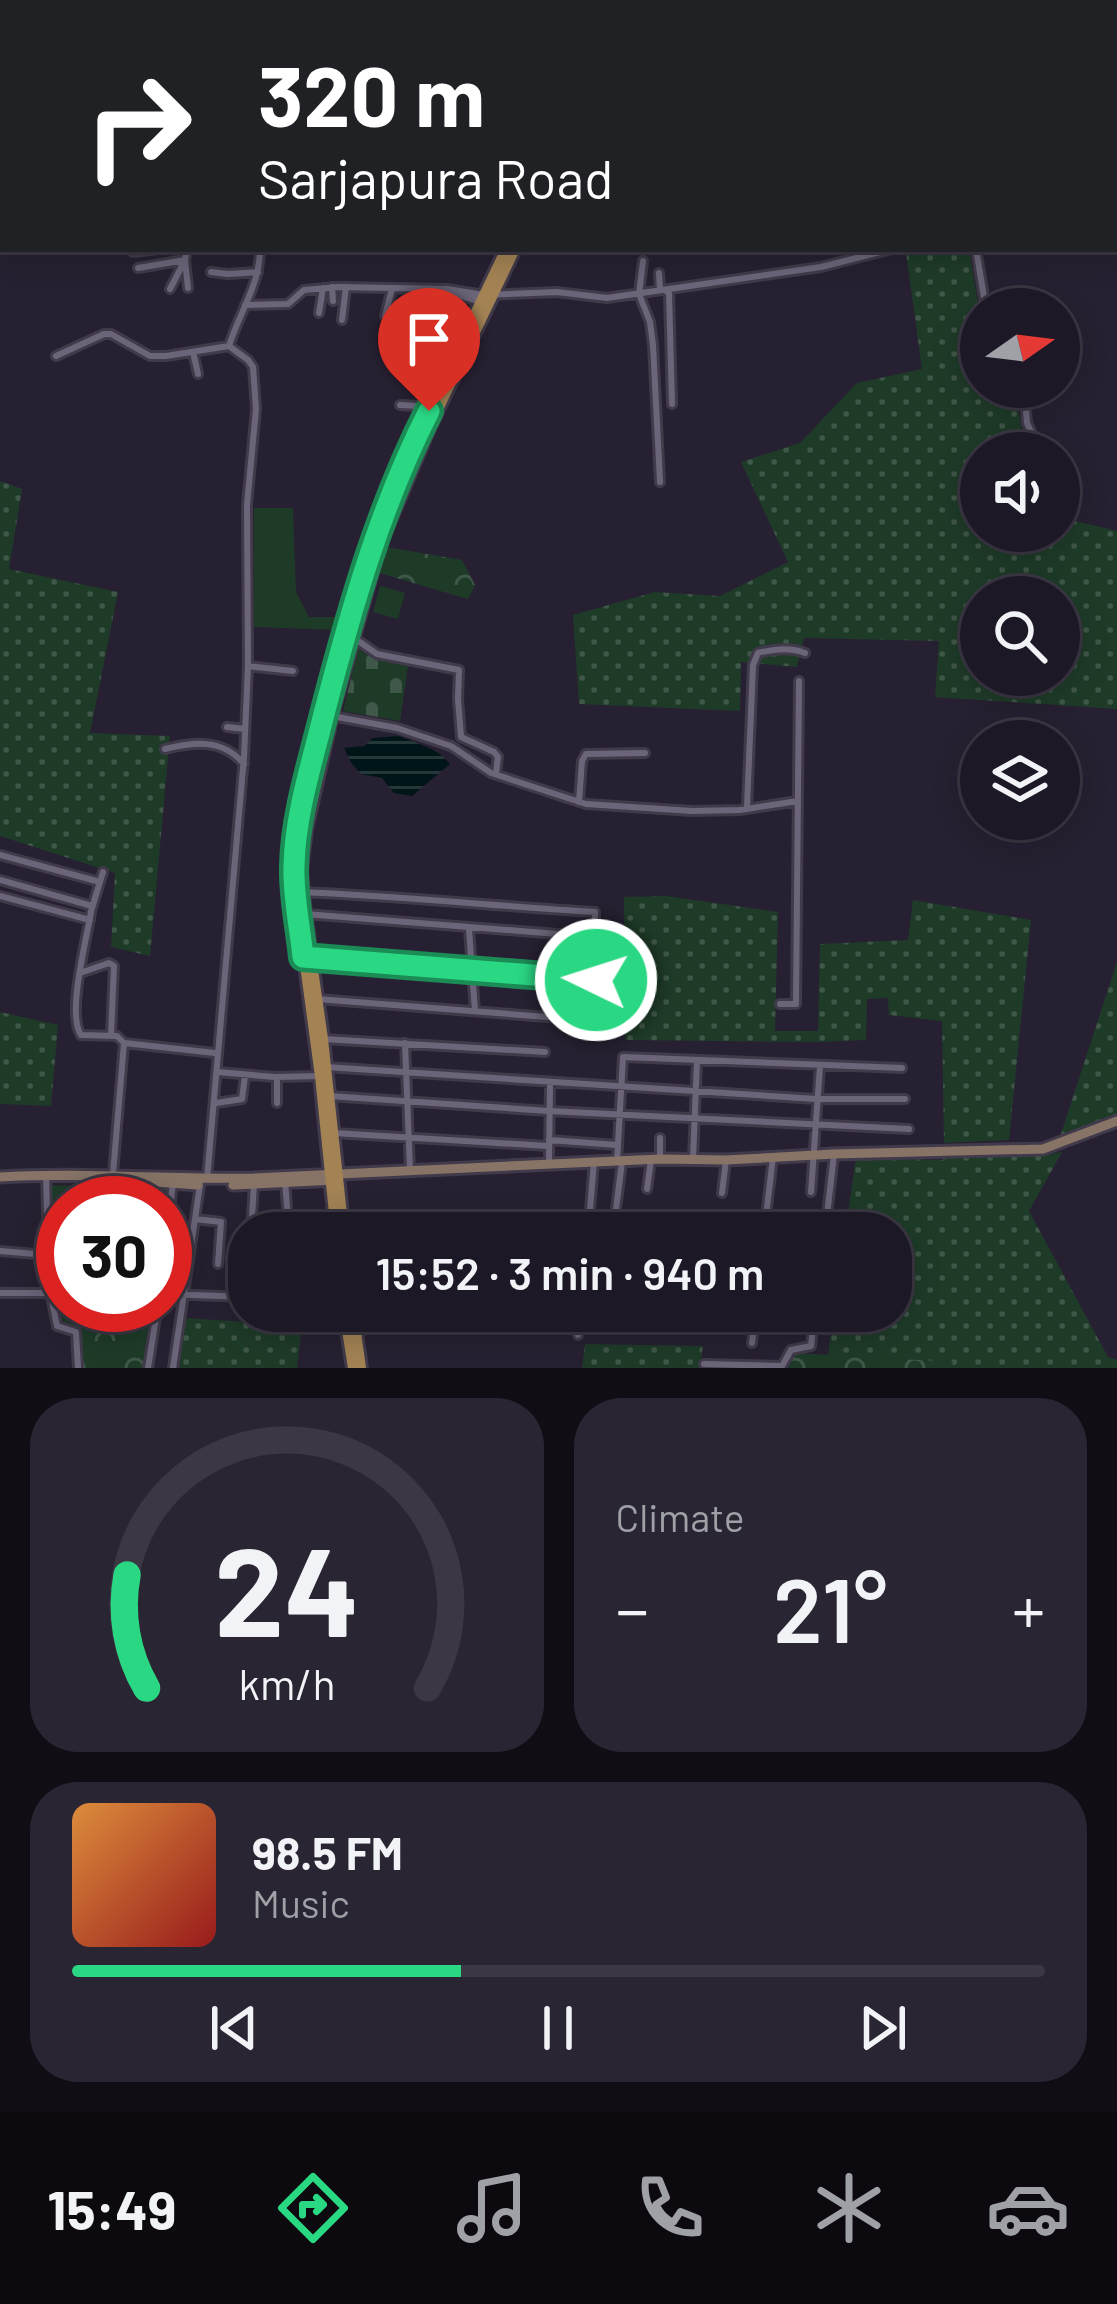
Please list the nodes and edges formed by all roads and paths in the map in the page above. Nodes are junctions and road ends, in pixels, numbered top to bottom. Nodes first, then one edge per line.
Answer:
1 (186, 252) edge
2 (260, 252) edge
3 (509, 252) edge
4 (880, 252) edge
5 (976, 252) edge
6 (185, 260) junction
7 (644, 261) dead end
8 (138, 268) dead end
9 (211, 272) dead end
10 (258, 272) junction
11 (659, 273) dead end
12 (346, 287) junction
13 (188, 288) dead end
14 (328, 288) junction
15 (982, 288) edge
16 (170, 289) dead end
17 (392, 289) junction
18 (662, 290) junction
19 (639, 294) junction
20 (486, 297) junction
21 (332, 301) dead end
22 (243, 309) junction
23 (227, 314) dead end
24 (319, 314) dead end
25 (385, 316) dead end
26 (342, 320) dead end
27 (468, 331) junction
28 (229, 346) junction
29 (193, 352) junction
30 (56, 356) dead end
31 (198, 374) dead end
32 (672, 404) dead end
33 (400, 405) dead end
34 (429, 411) junction
35 (660, 482) dead end
36 (349, 636) junction
37 (806, 653) dead end
38 (248, 666) junction
39 (293, 671) dead end
40 (799, 681) dead end
41 (332, 716) junction
42 (226, 727) dead end
43 (245, 729) junction
44 (165, 748) dead end
45 (645, 753) dead end
46 (244, 764) junction
47 (495, 775) junction
48 (798, 801) junction
49 (579, 802) junction
50 (747, 807) junction
51 (0, 855) edge
52 (103, 872) dead end
53 (0, 880) edge
54 (100, 882) junction
55 (299, 891) junction
56 (0, 896) edge
57 (92, 908) junction
58 (305, 914) junction
59 (90, 920) junction
60 (469, 928) junction
61 (595, 940) junction
62 (614, 944) dead end
63 (307, 957) junction
64 (471, 971) junction
65 (80, 973) junction
66 (596, 980) junction
67 (316, 999) junction
68 (780, 1004) dead end
69 (475, 1011) junction
70 (595, 1021) junction
71 (612, 1022) dead end
72 (112, 1036) junction
73 (323, 1039) junction
74 (124, 1043) junction
75 (404, 1043) junction
76 (545, 1052) dead end
77 (216, 1053) junction
78 (697, 1061) junction
79 (820, 1066) junction
80 (902, 1068) dead end
81 (323, 1071) junction
82 (217, 1072) junction
83 (407, 1073) junction
84 (245, 1076) junction
85 (277, 1077) junction
86 (550, 1082) junction
87 (620, 1087) junction
88 (696, 1091) junction
89 (329, 1096) junction
90 (816, 1099) junction
91 (905, 1099) dead end
92 (408, 1102) junction
93 (214, 1103) junction
94 (277, 1103) dead end
95 (549, 1112) junction
96 (619, 1114) junction
97 (696, 1120) junction
98 (1117, 1121) edge
99 (815, 1125) junction
100 (909, 1129) dead end
101 (334, 1132) junction
102 (409, 1136) junction
103 (661, 1138) dead end
104 (549, 1143) junction
105 (617, 1145) junction
106 (834, 1154) junction
107 (815, 1155) junction
108 (773, 1157) junction
109 (655, 1160) junction
110 (693, 1160) junction
111 (726, 1160) junction
112 (619, 1161) junction
113 (594, 1162) junction
114 (549, 1164) junction
115 (410, 1170) junction
116 (112, 1174) junction
117 (69, 1176) edge
118 (335, 1176) junction
119 (36, 1178) edge
120 (0, 1180) edge
121 (285, 1181) junction
122 (204, 1182) junction
123 (192, 1183) edge
124 (254, 1184) junction
125 (647, 1189) dead end
126 (811, 1192) dead end
127 (722, 1193) dead end
128 (252, 1212) edge
129 (287, 1212) edge
130 (338, 1212) edge
131 (590, 1212) edge
132 (615, 1212) edge
133 (766, 1212) edge
134 (827, 1212) edge
135 (195, 1220) junction
136 (192, 1239) edge
137 (0, 1251) edge
138 (36, 1254) edge
139 (218, 1264) dead end
140 (0, 1293) edge
141 (36, 1293) edge
142 (192, 1296) edge
143 (228, 1297) edge
144 (76, 1332) edge
145 (154, 1332) edge
146 (178, 1332) edge
147 (351, 1332) edge
148 (578, 1332) edge
149 (753, 1332) edge
150 (813, 1332) edge
151 (578, 1335) dead end
152 (752, 1343) dead end
153 (704, 1364) dead end
154 (78, 1368) edge
155 (148, 1368) edge
156 (173, 1368) edge
157 (357, 1368) edge

1 - 6 street
2 - 10 street
3 - 20 main road
4 - 18 street
5 - 15 street
6 - 8 street
6 - 13 street
6 - 16 street
7 - 19 street
9 - 10 street
10 - 22 street
11 - 18 street
12 - 14 street
12 - 17 street
12 - 26 street
14 - 21 street
14 - 22 street
14 - 24 street
17 - 20 street
17 - 25 street
18 - 19 street
18 - 32 street
19 - 20 street
19 - 35 street
20 - 27 main road
20 - 27 street
20 - 36 main road
22 - 23 street
22 - 28 street
27 - 34 main road
28 - 29 street
28 - 38 street
29 - 30 street
29 - 31 street
33 - 34 street
34 - 36 main road
36 - 41 main road
36 - 47 street
36 - 55 main road
37 - 50 street
38 - 39 street
38 - 43 street
40 - 48 street
41 - 47 street
41 - 55 main road
42 - 43 street
43 - 46 street
44 - 46 street
45 - 49 street
46 - 77 street
47 - 49 street
48 - 50 street
48 - 68 street
49 - 50 street
51 - 54 street
52 - 54 street
53 - 57 street
54 - 57 street
55 - 58 main road
55 - 61 street
55 - 63 main road
56 - 59 street
57 - 59 street
58 - 60 street
58 - 63 main road
59 - 65 street
60 - 61 street
60 - 64 street
61 - 62 street
61 - 66 street
63 - 64 street
63 - 67 main road
63 - 81 main road
64 - 66 street
64 - 69 street
65 - 72 street
65 - 72 street
66 - 70 street
67 - 69 street
67 - 73 main road
69 - 70 street
70 - 71 street
72 - 74 street
73 - 75 street
73 - 81 main road
74 - 77 street
74 - 116 street
75 - 76 street
75 - 83 street
77 - 82 street
78 - 79 street
78 - 87 street
78 - 88 street
79 - 80 street
79 - 90 street
81 - 83 street
81 - 85 street
81 - 89 main road
81 - 118 main road
82 - 84 street
82 - 93 street
83 - 86 street
83 - 92 street
84 - 85 street
84 - 93 street
85 - 94 street
86 - 87 street
86 - 95 street
87 - 88 street
87 - 96 street
88 - 90 street
88 - 97 street
89 - 92 street
89 - 101 main road
90 - 91 street
90 - 99 street
92 - 95 street
92 - 102 street
93 - 122 street
95 - 96 street
95 - 104 street
96 - 97 street
96 - 105 street
97 - 99 street
97 - 110 street
98 - 106 street
99 - 100 street
99 - 107 street
101 - 102 street
101 - 118 main road
102 - 104 street
102 - 115 street
103 - 109 street
104 - 105 street
104 - 114 street
105 - 112 street
106 - 107 street
106 - 134 street
107 - 108 street
107 - 126 street
108 - 111 street
108 - 133 street
109 - 110 street
109 - 112 street
109 - 125 street
110 - 111 street
111 - 127 street
112 - 113 street
112 - 132 street
113 - 114 street
113 - 131 street
114 - 115 street
115 - 118 street
116 - 117 street
116 - 122 street
118 - 121 street
118 - 122 street
118 - 130 main road
119 - 120 street
121 - 124 street
121 - 129 street
122 - 123 street
122 - 124 street
122 - 135 street
124 - 128 street
135 - 136 street
135 - 139 street
137 - 138 street
140 - 141 street
142 - 143 street
144 - 154 street
145 - 155 street
146 - 156 street
147 - 157 main road
148 - 151 street
149 - 152 street
150 - 153 street

